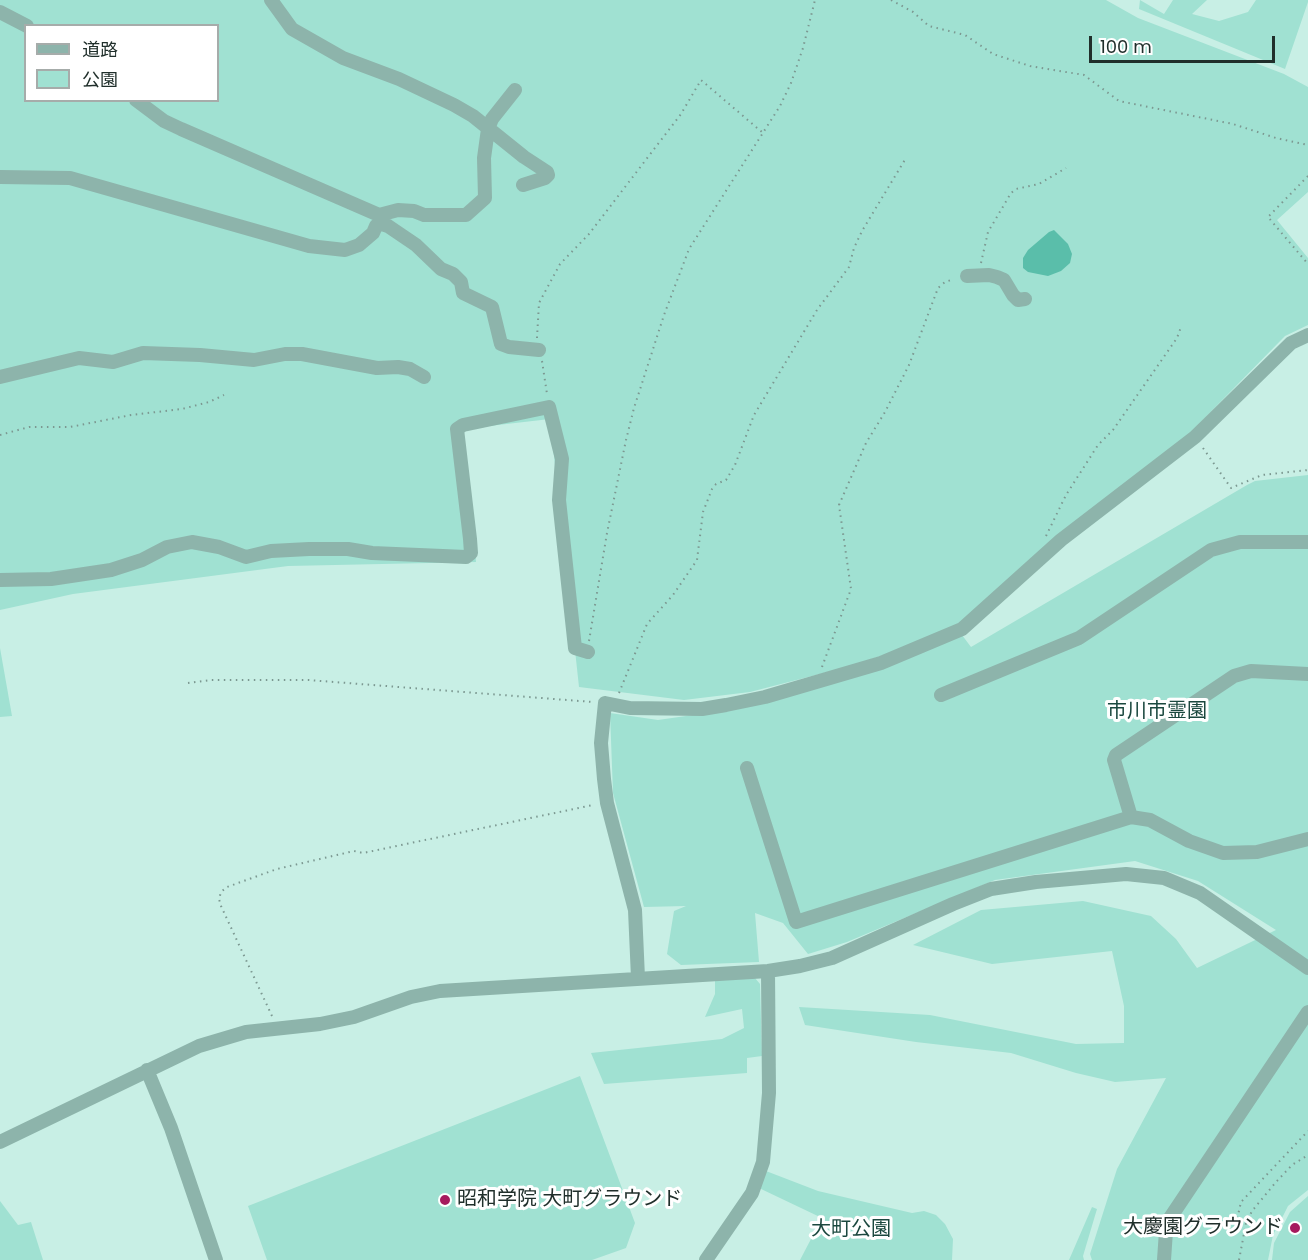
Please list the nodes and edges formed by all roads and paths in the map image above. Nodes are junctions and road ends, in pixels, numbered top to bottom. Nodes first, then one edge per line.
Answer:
1 (271, 0) edge
2 (814, 0) edge
3 (891, 0) edge
4 (0, 12) edge
5 (24, 24) edge
6 (515, 90) dead end
7 (139, 102) edge
8 (488, 129) junction
9 (763, 133) junction
10 (1308, 146) edge
11 (906, 158) dead end
12 (1066, 168) dead end
13 (1308, 176) edge
14 (0, 177) edge
15 (523, 186) dead end
16 (1308, 264) edge
17 (967, 276) junction
18 (1025, 299) dead end
19 (1181, 327) dead end
20 (1308, 335) edge
21 (539, 350) junction
22 (0, 377) edge
23 (424, 377) dead end
24 (224, 395) dead end
25 (549, 407) junction
26 (0, 435) edge
27 (1199, 443) dead end
28 (1308, 470) edge
29 (1045, 537) dead end
30 (1308, 542) edge
31 (0, 580) edge
32 (588, 652) joint
33 (1308, 674) edge
34 (818, 682) junction
35 (188, 683) dead end
36 (941, 695) dead end
37 (609, 704) junction
38 (747, 768) dead end
39 (607, 802) junction
40 (1131, 817) junction
41 (1308, 839) edge
42 (1308, 968) edge
43 (768, 970) junction
44 (638, 978) junction
45 (1308, 1012) edge
46 (280, 1028) junction
47 (147, 1070) junction
48 (1308, 1131) edge
49 (0, 1142) edge
50 (1308, 1155) edge
51 (1236, 1224) dead end
52 (216, 1260) edge
53 (706, 1260) edge
54 (1164, 1260) edge
55 (1239, 1260) edge

1 - 8 street
2 - 9 path
3 - 10 path
4 - 5 street
6 - 8 street
7 - 8 street
8 - 15 street
9 - 21 path
9 - 32 path
11 - 37 path
12 - 17 path
13 - 16 path
14 - 21 street
17 - 18 street
17 - 34 path
19 - 29 path
20 - 34 street
21 - 25 path
22 - 23 street
24 - 26 path
25 - 31 street
25 - 32 street
27 - 28 path
30 - 36 street
33 - 40 street
34 - 37 street
35 - 37 path
37 - 39 street
38 - 40 street
39 - 44 street
39 - 46 path
40 - 41 street
42 - 43 street
43 - 44 street
43 - 53 street
44 - 46 street
45 - 54 street
46 - 47 street
47 - 49 street
47 - 52 street
48 - 51 path
50 - 55 path

